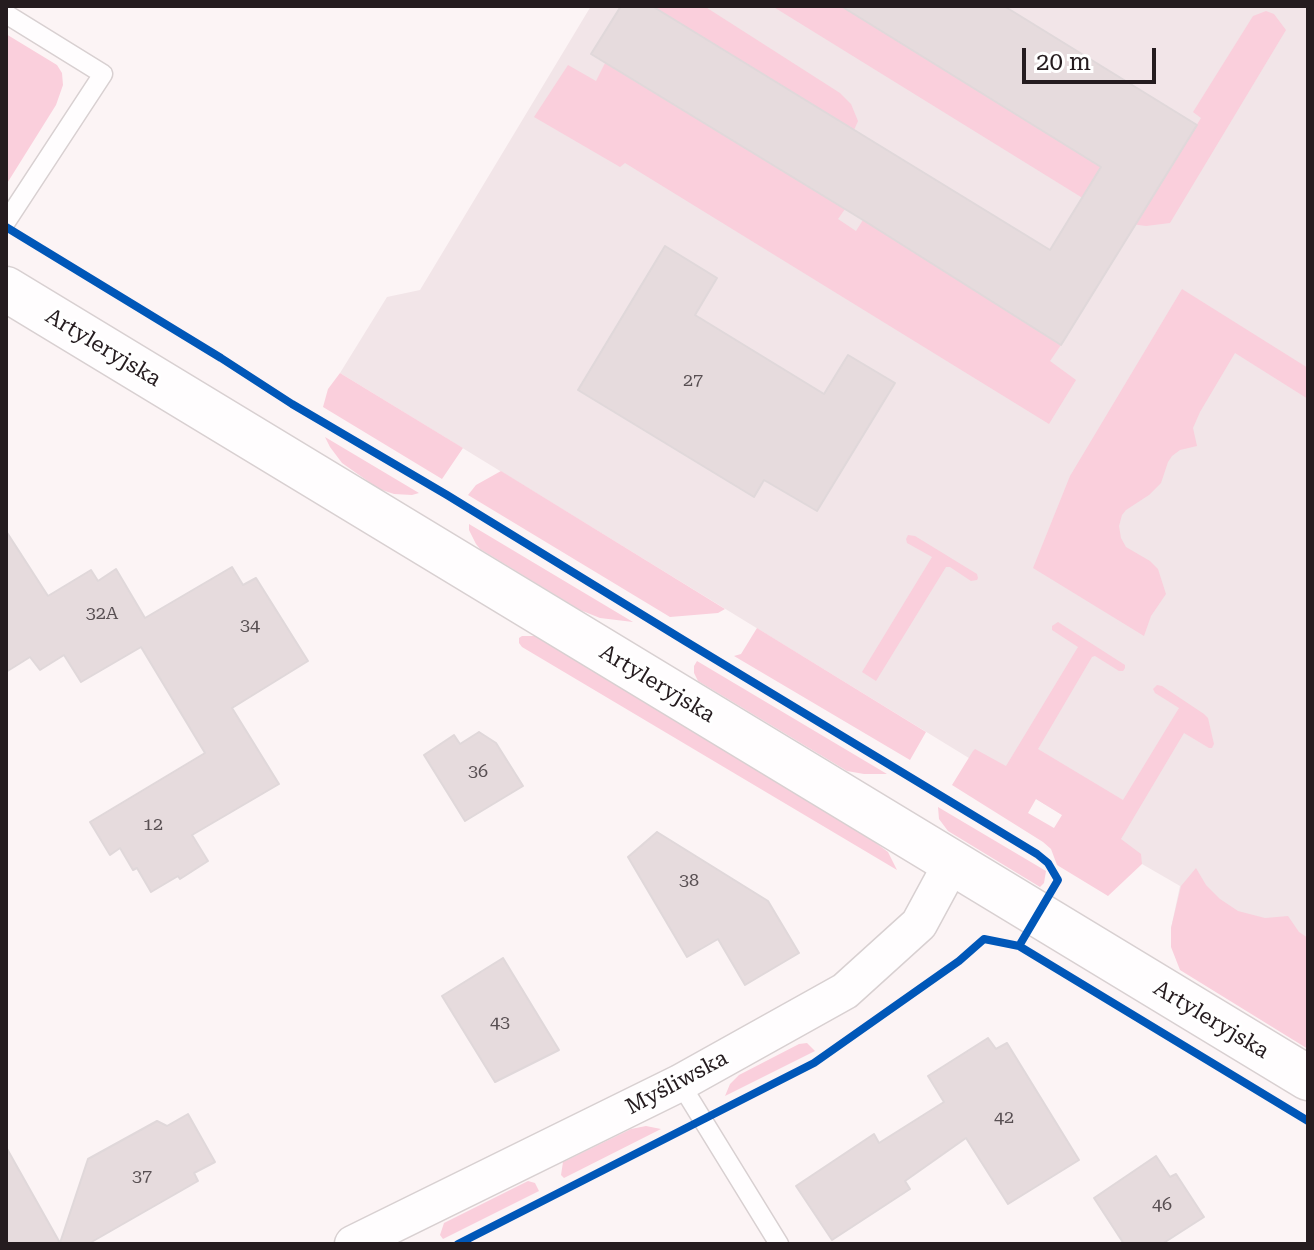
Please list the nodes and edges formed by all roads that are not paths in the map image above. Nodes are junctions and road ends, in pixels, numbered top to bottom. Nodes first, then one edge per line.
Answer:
1 (6, 14) edge
2 (6, 222) edge
3 (6, 289) edge
4 (952, 863) junction
5 (1308, 1078) edge
6 (680, 1083) junction
7 (353, 1244) edge
8 (779, 1244) edge

1 - 2 lane
3 - 4 street, Artyleryjska
4 - 5 street, Artyleryjska
4 - 6 street, Myśliwska
6 - 7 street, Myśliwska
6 - 8 lane

